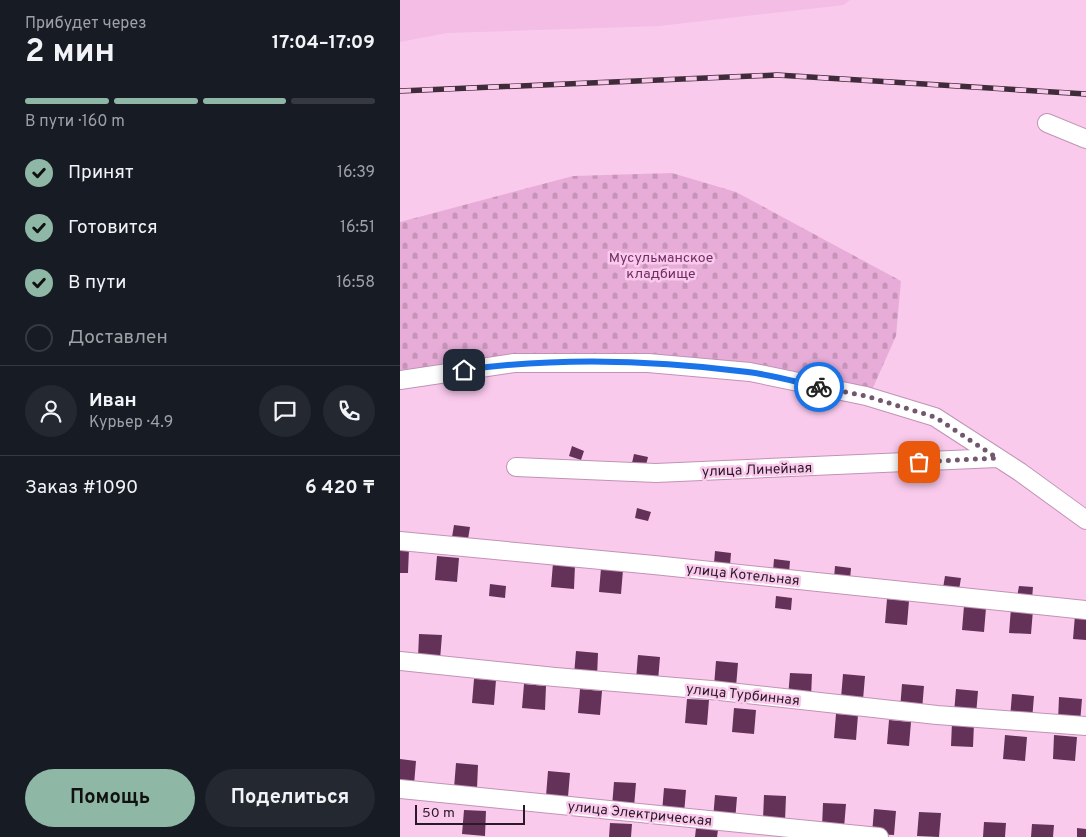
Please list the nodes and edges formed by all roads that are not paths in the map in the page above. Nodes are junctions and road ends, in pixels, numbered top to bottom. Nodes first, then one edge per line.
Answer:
1 (1047, 123) dead end
2 (1086, 139) edge
3 (400, 380) edge
4 (997, 458) junction
5 (516, 467) dead end
6 (1086, 520) edge
7 (400, 541) edge
8 (1086, 610) edge
9 (400, 661) edge
10 (1086, 726) edge
11 (400, 789) edge
12 (879, 837) edge

1 - 2 street
3 - 4 street
4 - 5 street, улица Линейная
4 - 6 street
7 - 8 street, улица Котельная
9 - 10 street, улица Турбинная
11 - 12 street, улица Электрическая

